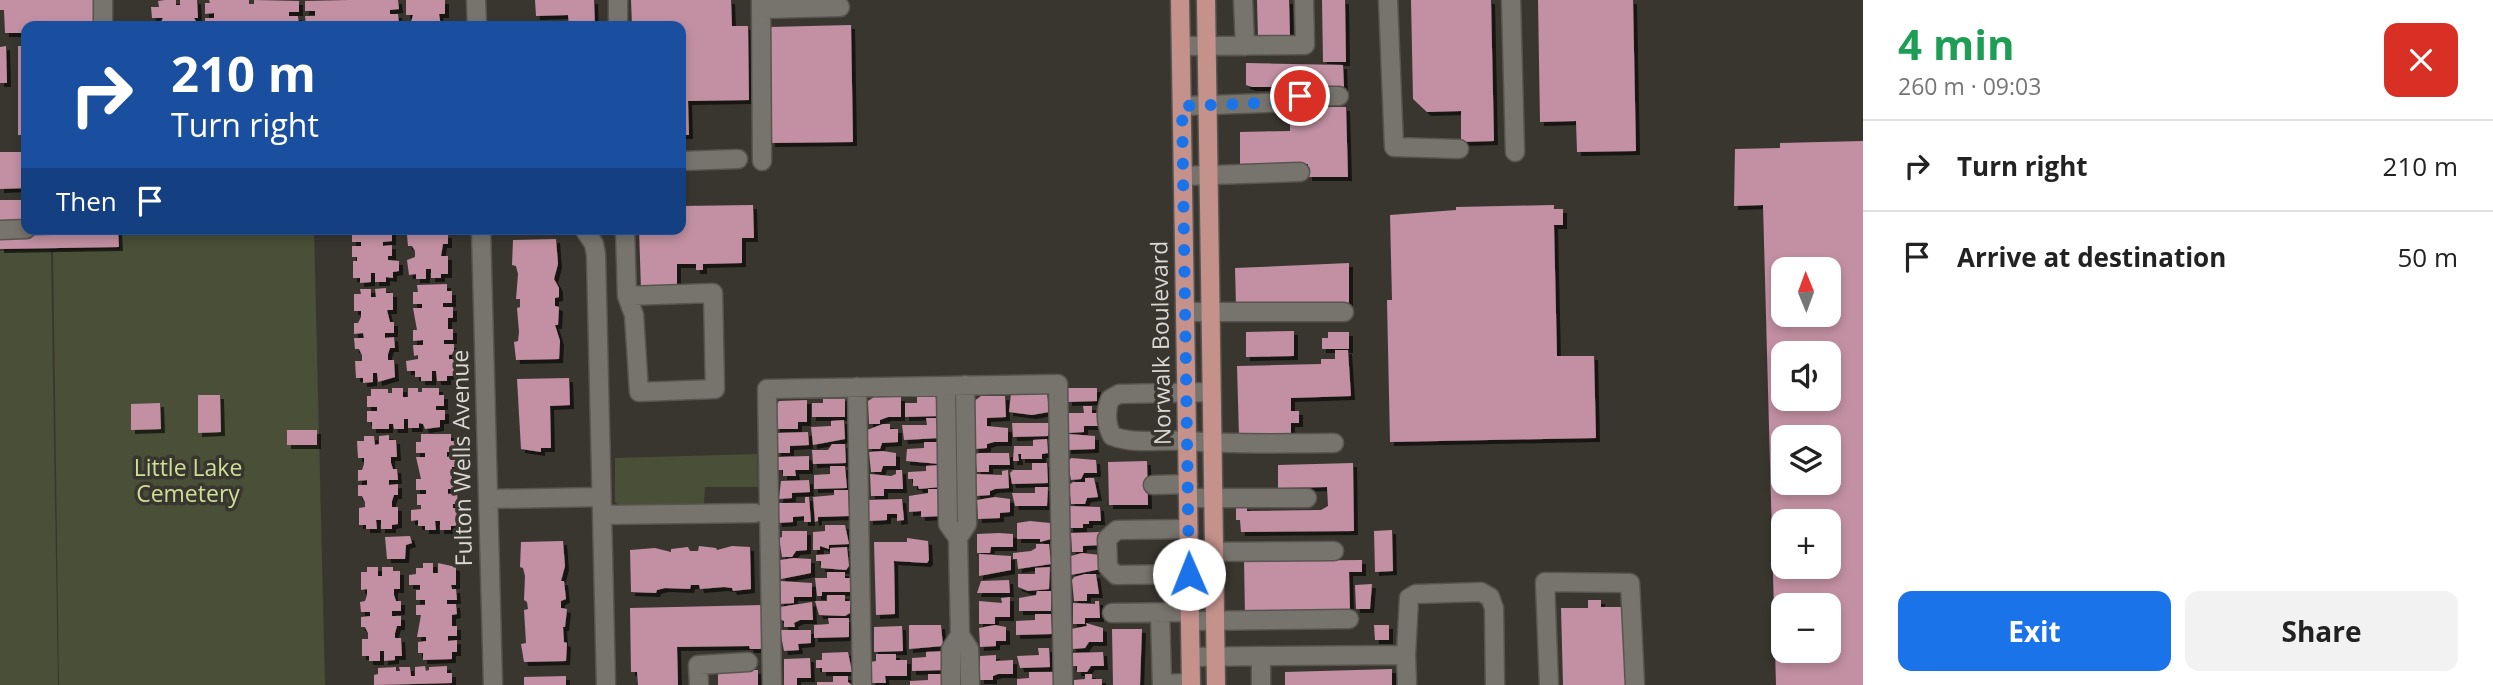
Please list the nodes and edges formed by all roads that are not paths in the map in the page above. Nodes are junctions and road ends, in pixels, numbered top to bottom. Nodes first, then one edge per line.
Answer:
1 (103, 0) edge
2 (476, 0) edge
3 (618, 0) edge
4 (1180, 0) edge
5 (1206, 0) edge
6 (1243, 0) edge
7 (1304, 0) edge
8 (1388, 0) edge
9 (1511, 0) edge
10 (761, 5) edge
11 (839, 7) dead end
12 (103, 21) edge
13 (477, 21) edge
14 (618, 21) edge
15 (1181, 46) junction
16 (1245, 46) junction
17 (1206, 47) junction
18 (1339, 96) dead end
19 (1206, 105) junction
20 (1182, 106) junction
21 (1459, 149) dead end
22 (1515, 152) dead end
23 (738, 159) dead end
24 (686, 161) edge
25 (762, 161) dead end
26 (1300, 172) dead end
27 (1183, 176) junction
28 (1207, 176) junction
29 (21, 229) edge
30 (0, 230) edge
31 (481, 235) edge
32 (588, 235) edge
33 (625, 235) edge
34 (627, 296) junction
35 (1185, 312) junction
36 (1344, 312) dead end
37 (1210, 313) junction
38 (946, 386) junction
39 (965, 386) junction
40 (857, 387) junction
41 (1186, 392) junction
42 (1211, 392) junction
43 (1187, 441) junction
44 (1334, 443) dead end
45 (1212, 444) junction
46 (1153, 485) dead end
47 (1188, 491) junction
48 (1307, 498) dead end
49 (488, 499) junction
50 (1213, 499) junction
51 (602, 506) junction
52 (755, 513) dead end
53 (1188, 529) junction
54 (958, 538) junction
55 (1334, 551) dead end
56 (1189, 552) junction
57 (1214, 553) junction
58 (1189, 574) junction
59 (1112, 613) dead end
60 (1160, 613) junction
61 (1190, 616) junction
62 (1349, 619) dead end
63 (1216, 620) junction
64 (960, 635) junction
65 (1161, 653) junction
66 (1406, 654) junction
67 (1191, 655) junction
68 (1216, 656) junction
69 (1261, 656) junction
70 (748, 662) dead end
71 (1191, 684) edge
72 (493, 685) edge
73 (606, 685) edge
74 (699, 685) edge
75 (772, 685) edge
76 (862, 685) edge
77 (951, 685) edge
78 (970, 685) edge
79 (1063, 685) edge
80 (1216, 685) edge
81 (1261, 685) edge
82 (1407, 685) edge
83 (1495, 685) edge
84 (1549, 685) edge
85 (1635, 685) edge

1 - 12 street
2 - 13 street
3 - 14 street
4 - 15 main road, Norwalk Boulevard
5 - 17 main road
6 - 16 street
7 - 16 street
8 - 21 street
9 - 22 street
10 - 11 street
10 - 25 street
15 - 17 street
15 - 20 main road, Norwalk Boulevard
16 - 17 street
17 - 19 main road
18 - 19 street
19 - 20 street
19 - 28 main road
20 - 27 main road, Norwalk Boulevard
23 - 24 street
26 - 28 street
27 - 28 street
27 - 35 main road, Norwalk Boulevard
28 - 37 main road
29 - 30 street
31 - 49 street, Fulton Wells Avenue
32 - 51 street
33 - 34 street
34 - 34 street
35 - 37 street
35 - 41 main road, Norwalk Boulevard
36 - 37 street
37 - 42 main road
38 - 39 street
38 - 40 street
38 - 54 street
39 - 54 street
39 - 79 street
40 - 75 street
40 - 76 street
41 - 42 street
41 - 43 main road, Norwalk Boulevard
41 - 43 street
42 - 45 main road
43 - 45 street
43 - 47 main road, Norwalk Boulevard
44 - 45 street
45 - 50 main road
46 - 47 street
47 - 50 street
47 - 53 main road, Norwalk Boulevard
48 - 50 street
49 - 51 street
49 - 72 street, Fulton Wells Avenue
50 - 57 main road
51 - 52 street
51 - 73 street
53 - 56 main road, Norwalk Boulevard
53 - 58 street
54 - 64 street
55 - 57 street
56 - 57 street
56 - 58 main road, Norwalk Boulevard
57 - 63 main road
58 - 61 main road, Norwalk Boulevard
59 - 60 street
60 - 61 street
60 - 65 street
61 - 63 street
61 - 67 main road, Norwalk Boulevard
62 - 63 street
63 - 68 main road
64 - 77 street
64 - 78 street
65 - 67 street
65 - 71 street
66 - 69 street
66 - 82 street
66 - 83 street
67 - 68 street
67 - 71 main road, Norwalk Boulevard
68 - 69 street
68 - 80 main road
69 - 81 street
70 - 74 street
84 - 85 street

